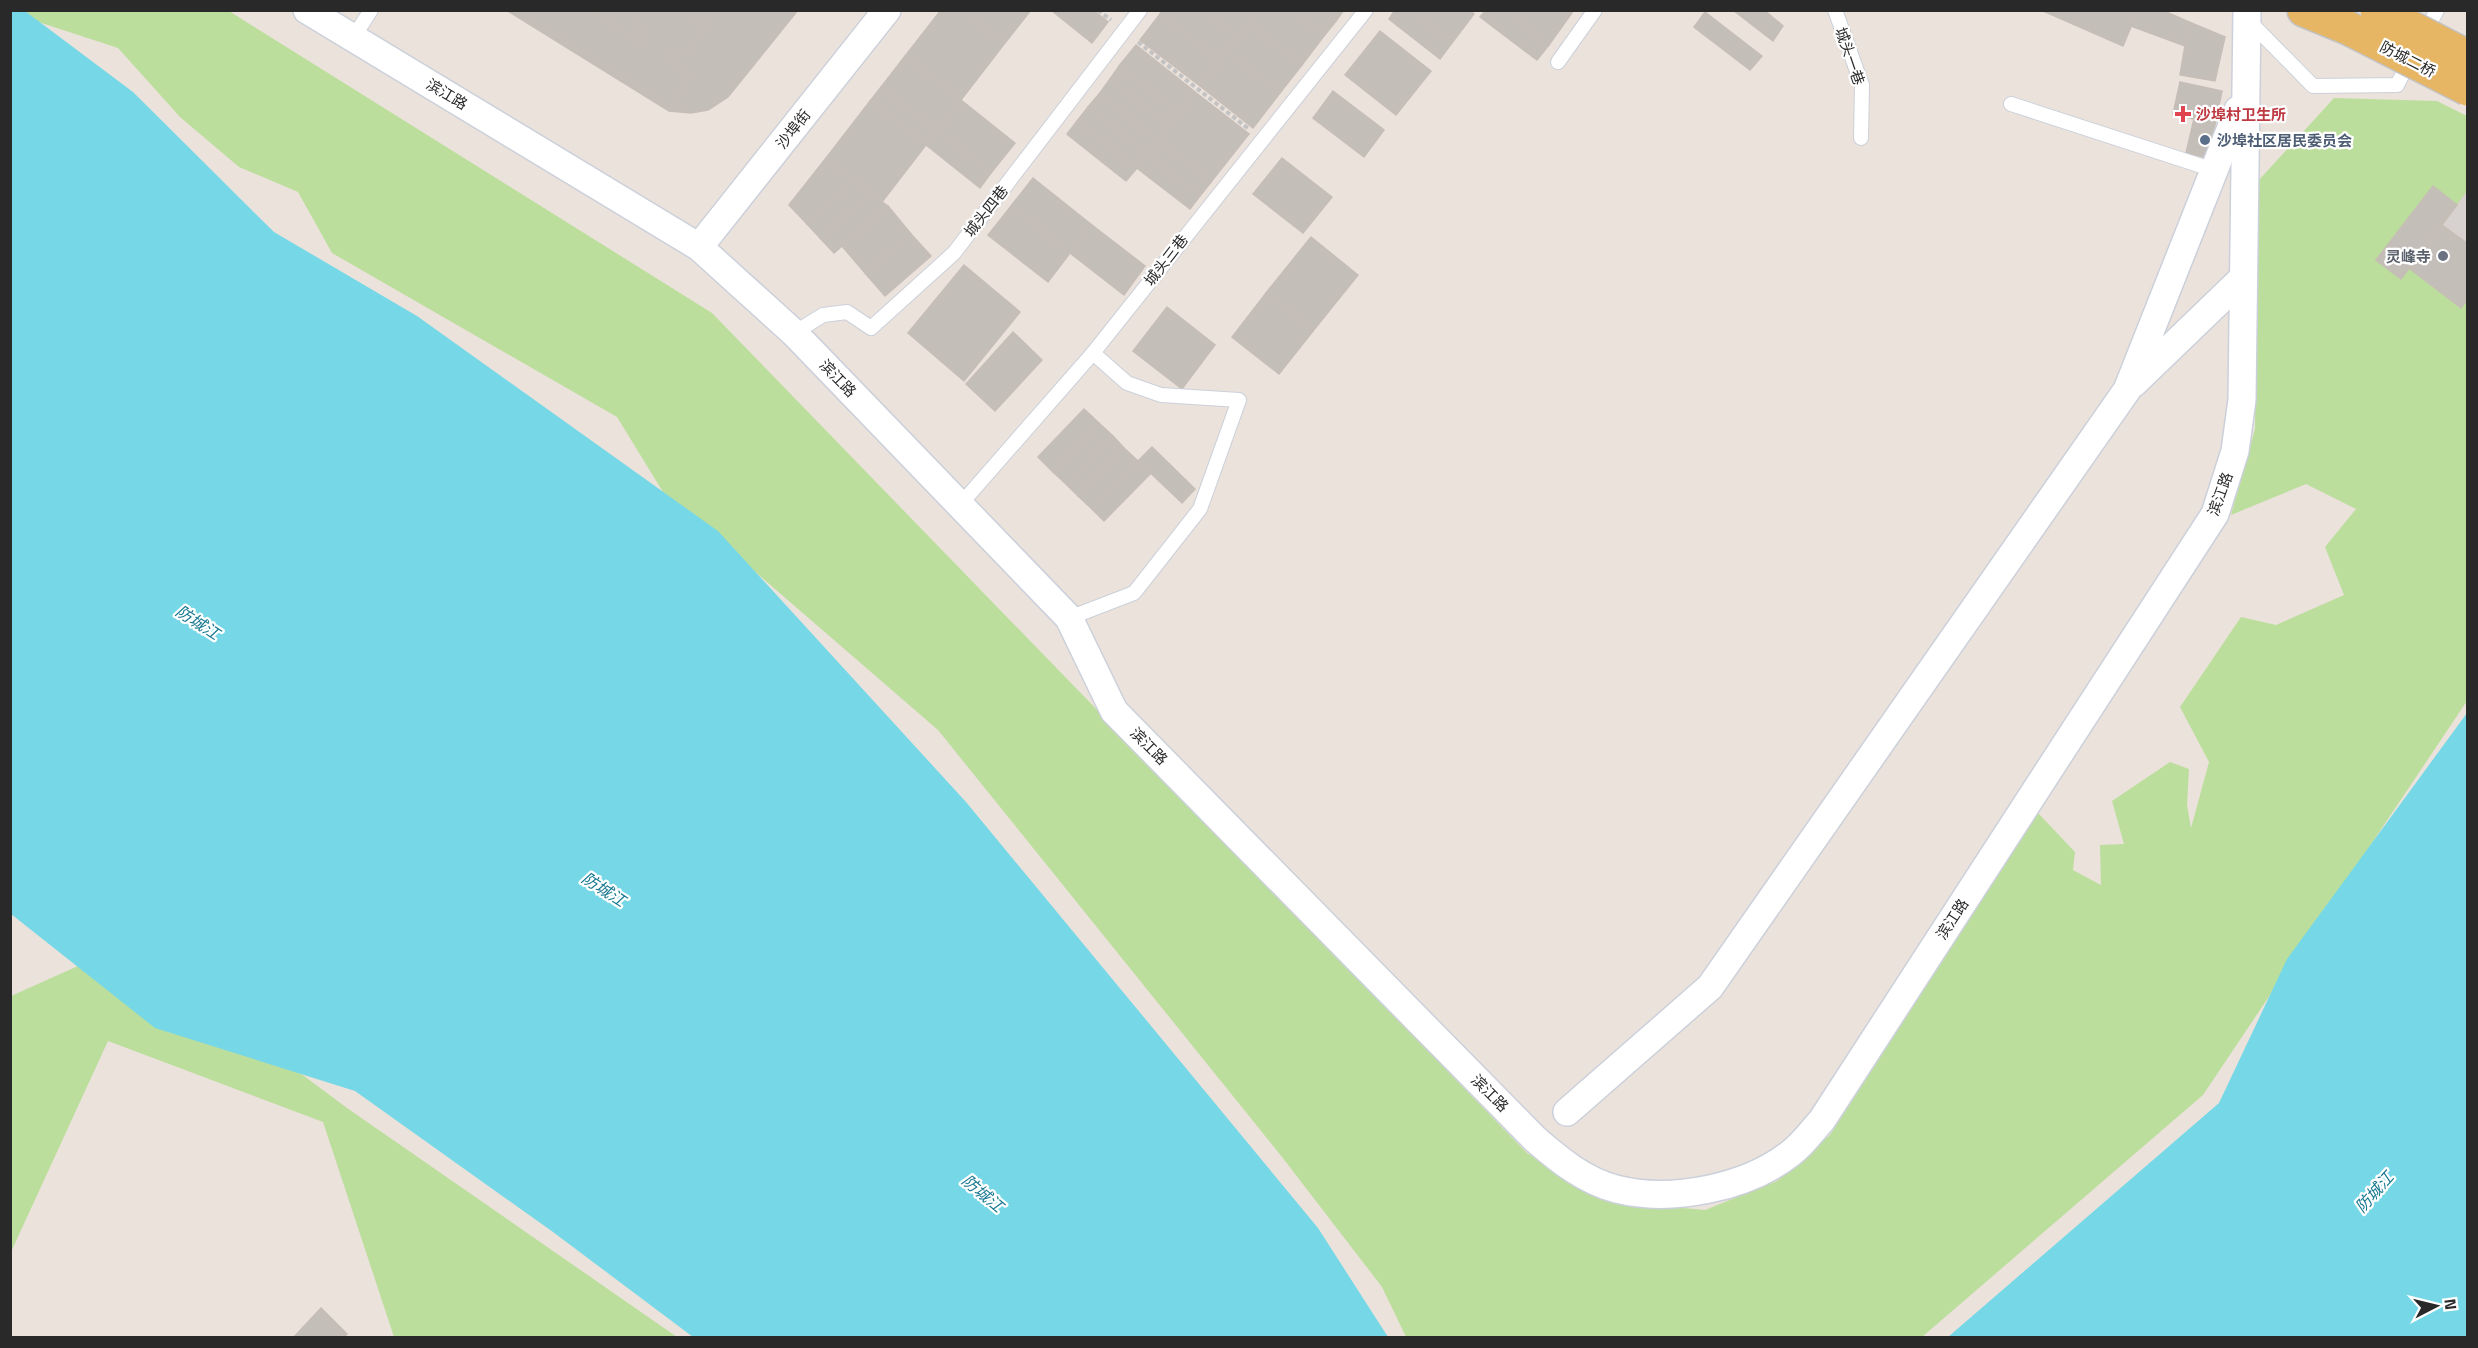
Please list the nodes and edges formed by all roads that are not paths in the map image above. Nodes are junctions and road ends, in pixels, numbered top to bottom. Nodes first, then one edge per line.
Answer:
1 (308, 10) edge
2 (370, 10) edge
3 (887, 10) edge
4 (1140, 10) edge
5 (1366, 10) edge
6 (1595, 10) edge
7 (1834, 10) edge
8 (2304, 10) edge
9 (2377, 10) edge
10 (2437, 10) edge
11 (2248, 15) edge
12 (353, 38) junction
13 (2468, 57) edge
14 (1558, 62) dead end
15 (2468, 90) edge
16 (2245, 94) junction
17 (2012, 104) dead end
18 (1861, 138) dead end
19 (2214, 170) junction
20 (699, 247) junction
21 (2243, 278) junction
22 (794, 333) junction
23 (1093, 353) junction
24 (2127, 390) junction
25 (960, 505) junction
26 (1069, 618) junction
27 (1566, 1112) dead end

1 - 12 street, 滨江路
2 - 12 lane
3 - 20 street, 沙埠街
4 - 22 lane, 城头四巷
5 - 23 lane, 城头三巷
6 - 14 lane
7 - 18 lane, 城头一巷
8 - 15 main road, 防城二桥, bridge
9 - 13 main road, 防城二桥, bridge
10 - 11 lane
11 - 16 street, 滨江路
12 - 20 street, 滨江路
16 - 19 street
16 - 21 street, 滨江路
17 - 19 lane
19 - 24 street
20 - 22 street, 滨江路
21 - 24 street
21 - 26 street, 滨江路
22 - 25 street, 滨江路
23 - 25 lane, 城头三巷
23 - 26 lane
24 - 27 street
25 - 26 street, 滨江路

